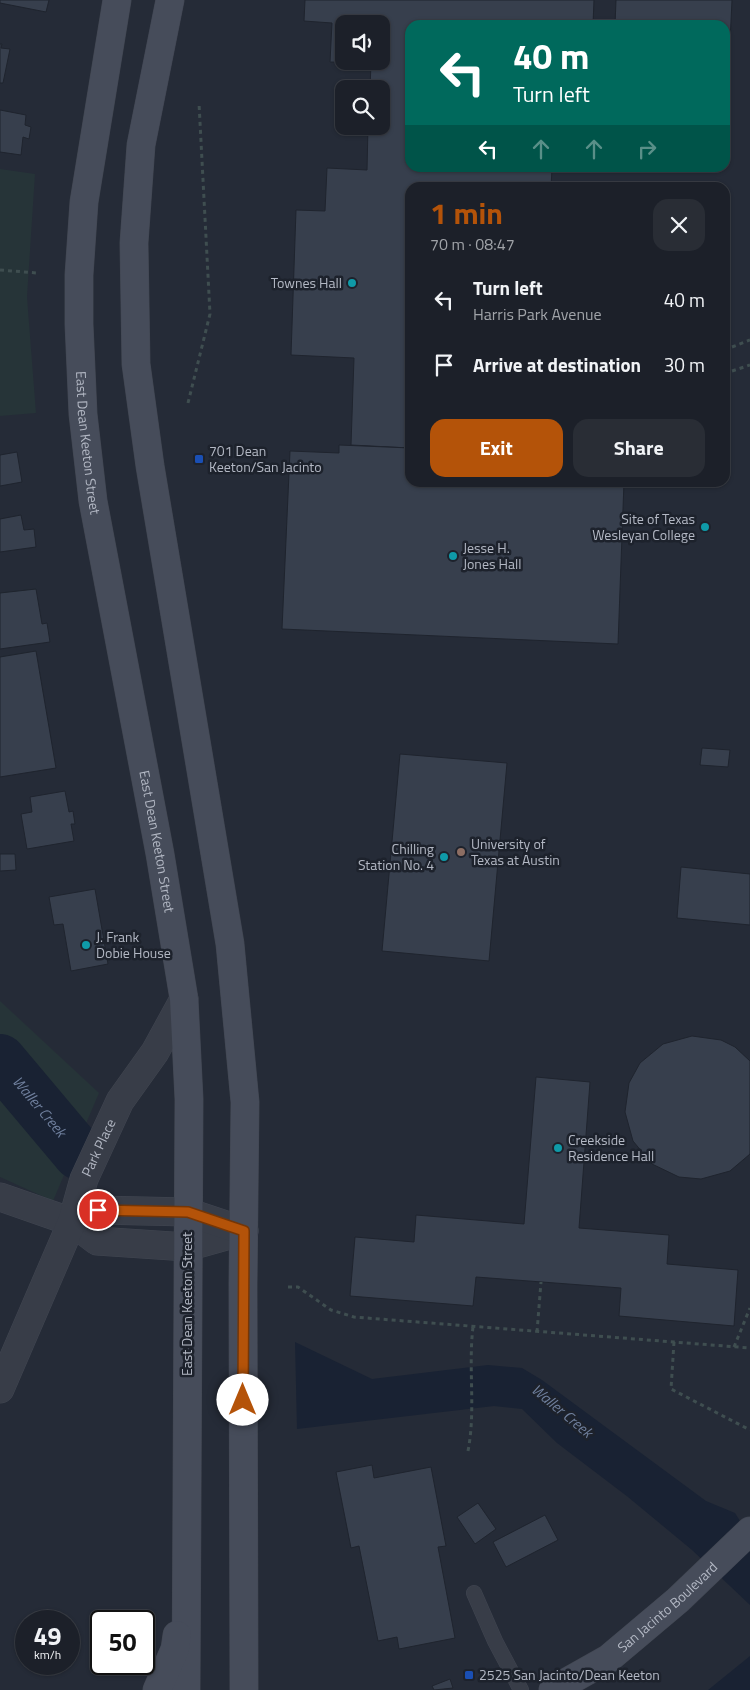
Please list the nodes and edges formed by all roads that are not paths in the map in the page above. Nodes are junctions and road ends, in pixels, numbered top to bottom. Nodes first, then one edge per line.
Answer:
1 (117, 0) edge
2 (170, 0) edge
3 (184, 999) junction
4 (0, 1197) edge
5 (188, 1212) junction
6 (72, 1222) junction
7 (244, 1231) junction
8 (187, 1246) junction
9 (0, 1389) edge
10 (750, 1531) edge
11 (185, 1591) junction
12 (474, 1593) dead end
13 (248, 1683) edge
14 (157, 1690) edge
15 (186, 1690) edge
16 (522, 1690) edge
17 (552, 1690) edge

1 - 3 main road, East Dean Keeton Street
2 - 7 main road
3 - 5 main road, East Dean Keeton Street
3 - 6 street, Park Place
4 - 6 street
5 - 6 street
5 - 7 street
5 - 8 main road, East Dean Keeton Street
6 - 8 street
6 - 9 street, Park Place
7 - 8 street
7 - 13 main road
8 - 11 main road, East Dean Keeton Street
10 - 17 main road, San Jacinto Boulevard
11 - 14 main road
11 - 15 main road, East Dean Keeton Street
12 - 16 lane

